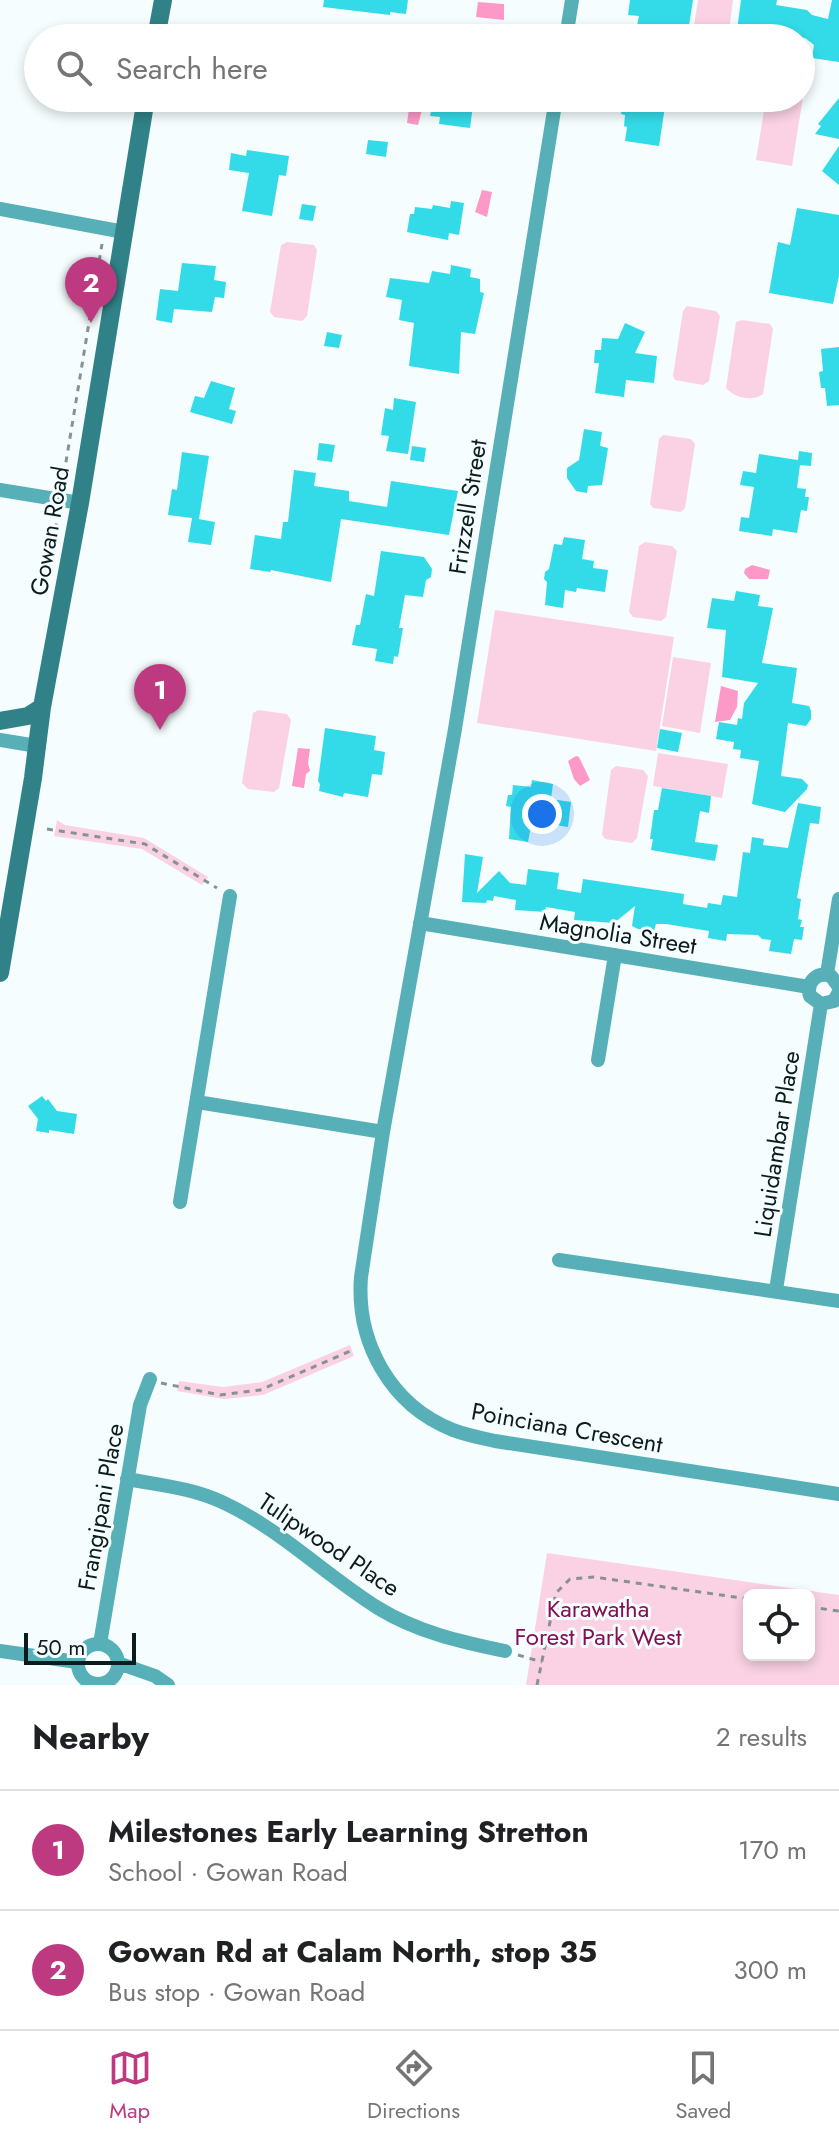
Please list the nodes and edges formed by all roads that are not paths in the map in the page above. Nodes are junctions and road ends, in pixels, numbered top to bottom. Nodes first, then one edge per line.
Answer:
1 (163, 0) edge
2 (572, 0) edge
3 (159, 24) edge
4 (568, 24) edge
5 (144, 112) edge
6 (554, 112) edge
7 (0, 209) edge
8 (124, 232) junction
9 (0, 490) edge
10 (80, 503) junction
11 (42, 707) junction
12 (0, 721) edge
13 (0, 740) edge
14 (37, 746) junction
15 (230, 896) road end
16 (839, 899) edge
17 (420, 923) junction
18 (615, 955) junction
19 (0, 973) edge
20 (827, 974) junction
21 (809, 987) junction
22 (839, 989) edge
23 (821, 1004) junction
24 (598, 1060) dead end
25 (197, 1102) junction
26 (383, 1132) junction
27 (180, 1202) dead end
28 (559, 1260) dead end
29 (776, 1290) junction
30 (839, 1301) edge
31 (150, 1379) road end
32 (127, 1479) junction
33 (839, 1494) edge
34 (100, 1644) junction
35 (0, 1651) edge
36 (505, 1651) road end
37 (77, 1662) junction
38 (118, 1663) junction
39 (94, 1684) edge
40 (168, 1685) edge

1 - 3 main road
2 - 4 street
5 - 8 main road, Gowan Road
6 - 17 street, Frizzell Street
7 - 8 street
8 - 10 main road, Gowan Road
9 - 10 street
10 - 11 main road, Gowan Road
11 - 12 main road
11 - 14 main road, Gowan Road
13 - 14 street
14 - 19 main road, Gowan Road
15 - 25 street
16 - 20 street
17 - 18 street, Magnolia Street
17 - 26 street, Poinciana Crescent
18 - 21 street, Magnolia Street
18 - 24 street
20 - 21 street
20 - 22 street
21 - 23 street
22 - 23 street
23 - 29 street, Liquidambar Place
25 - 26 street
25 - 27 street
26 - 33 street, Poinciana Crescent
28 - 29 street
29 - 30 street
31 - 32 street, Frangipani Place
32 - 34 street, Frangipani Place
32 - 36 street, Tulipwood Place
34 - 37 street
34 - 38 street
35 - 37 street
37 - 39 street
38 - 39 street
38 - 40 street

